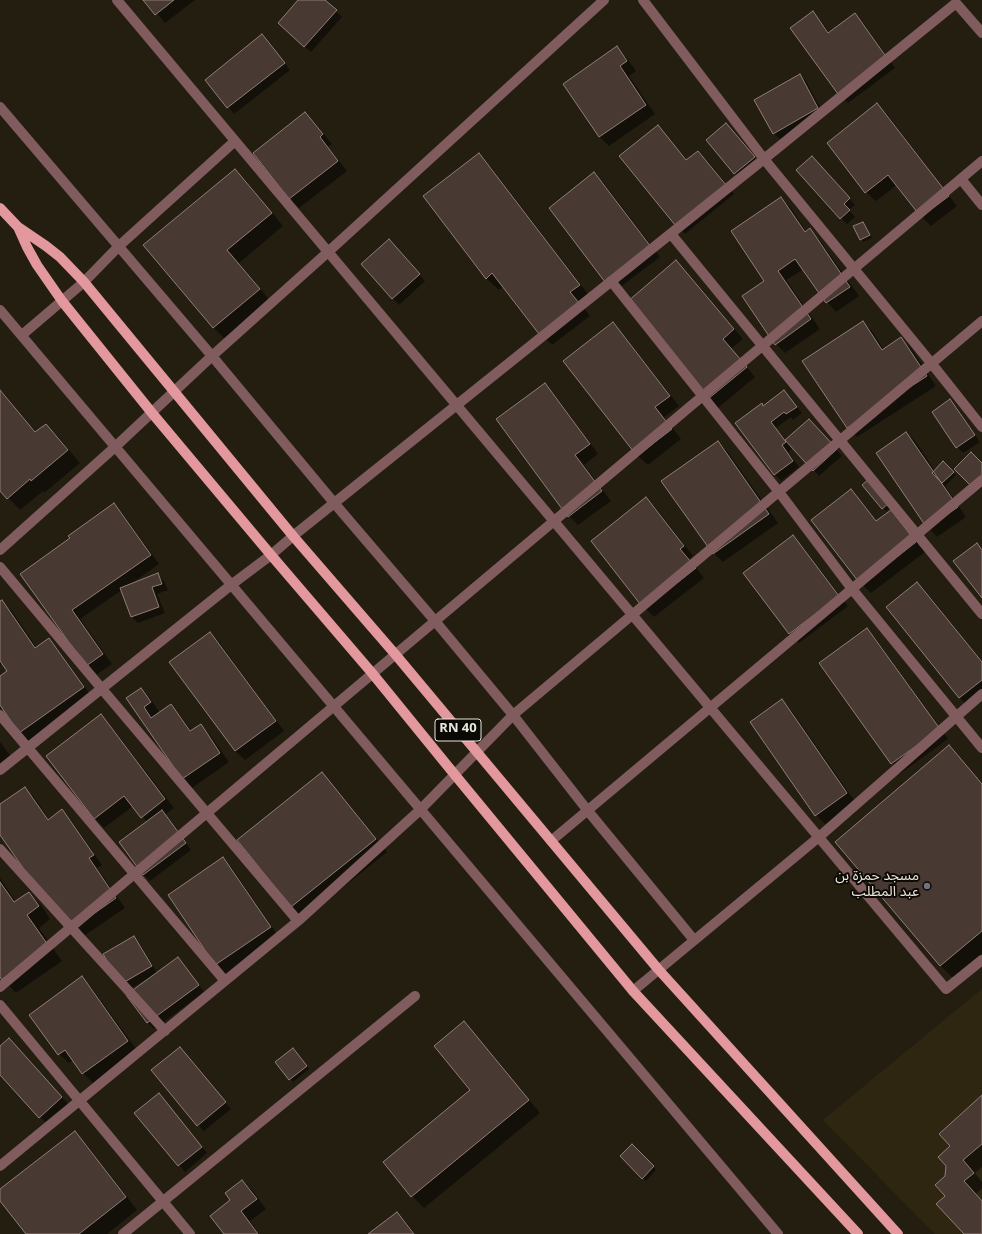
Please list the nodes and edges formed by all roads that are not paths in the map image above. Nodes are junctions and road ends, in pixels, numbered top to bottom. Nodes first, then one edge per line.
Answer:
1 (117, 0) edge
2 (604, 0) edge
3 (643, 0) edge
4 (982, 33) edge
5 (0, 107) edge
6 (235, 141) junction
7 (764, 159) junction
8 (982, 161) edge
9 (961, 179) junction
10 (982, 205) edge
11 (0, 208) edge
12 (18, 227) junction
13 (671, 234) junction
14 (119, 246) junction
15 (328, 252) junction
16 (854, 269) junction
17 (612, 281) junction
18 (84, 282) junction
19 (62, 301) junction
20 (0, 310) edge
21 (982, 321) edge
22 (22, 335) junction
23 (762, 346) junction
24 (212, 356) junction
25 (932, 364) junction
26 (175, 392) junction
27 (703, 396) junction
28 (456, 405) junction
29 (152, 413) junction
30 (982, 427) edge
31 (840, 441) junction
32 (115, 447) junction
33 (982, 480) edge
34 (779, 492) junction
35 (335, 504) junction
36 (553, 521) junction
37 (917, 534) junction
38 (293, 536) junction
39 (0, 550) edge
40 (271, 555) junction
41 (0, 567) edge
42 (232, 585) junction
43 (852, 589) junction
44 (982, 614) edge
45 (633, 615) junction
46 (435, 621) junction
47 (395, 654) junction
48 (372, 673) junction
49 (102, 689) junction
50 (982, 694) edge
51 (333, 706) junction
52 (710, 708) junction
53 (0, 715) edge
54 (513, 715) junction
55 (956, 716) junction
56 (28, 748) junction
57 (982, 748) edge
58 (476, 752) junction
59 (0, 770) edge
60 (455, 775) junction
61 (420, 810) junction
62 (588, 811) junction
63 (207, 813) junction
64 (819, 837) junction
65 (551, 841) junction
66 (0, 849) edge
67 (134, 874) junction
68 (298, 921) junction
69 (71, 927) junction
70 (694, 940) junction
71 (982, 960) edge
72 (658, 969) junction
73 (225, 981) junction
74 (0, 986) edge
75 (633, 991) junction
76 (415, 996) dead end
77 (0, 1005) edge
78 (165, 1031) junction
79 (79, 1101) junction
80 (0, 1166) edge
81 (164, 1201) junction
82 (123, 1234) edge
83 (190, 1234) edge
84 (778, 1234) edge
85 (858, 1234) edge
86 (898, 1234) edge

1 - 6 street
2 - 15 street
3 - 7 street
4 - 7 street
5 - 14 street
6 - 14 street
6 - 15 street
7 - 13 street
7 - 16 street
8 - 9 street
9 - 10 street
9 - 16 street
11 - 12 main road, RN 40
12 - 18 main road, RN 40
12 - 19 main road, RN 40
13 - 17 street
13 - 23 street
14 - 18 street
14 - 24 street
15 - 24 street
15 - 28 street
16 - 23 street
16 - 25 street
17 - 27 street
17 - 28 street
18 - 19 street
18 - 26 main road, RN 40
19 - 22 street
19 - 29 main road, RN 40
20 - 22 street
21 - 25 street
22 - 32 street
23 - 27 street
23 - 31 street
24 - 26 street
24 - 35 street
25 - 30 street
25 - 31 street
26 - 29 street
26 - 38 main road, RN 40
27 - 34 street
27 - 36 street
28 - 35 street
28 - 36 street
29 - 32 street
29 - 40 main road, RN 40
31 - 34 street
31 - 37 street
32 - 39 street
32 - 42 street
33 - 37 street
34 - 43 street
34 - 45 street
35 - 38 street
35 - 46 street
36 - 45 street
36 - 46 street
37 - 43 street
37 - 44 street
38 - 40 street
38 - 47 main road, RN 40
40 - 42 street
40 - 48 main road, RN 40
41 - 49 street
42 - 49 street
42 - 51 street
43 - 52 street
43 - 55 street
45 - 52 street
45 - 54 street
46 - 47 street
46 - 54 street
47 - 48 street
47 - 58 main road, RN 40
48 - 51 street
48 - 60 main road, RN 40
49 - 56 street
49 - 63 street
50 - 55 street
51 - 61 street
51 - 63 street
52 - 62 street
52 - 64 street
53 - 56 street
54 - 58 street
54 - 62 street
55 - 57 street
55 - 64 street
56 - 59 street
56 - 67 street
58 - 60 street
58 - 65 main road, RN 40
60 - 61 street
60 - 75 main road, RN 40
61 - 68 street
61 - 84 street
62 - 65 street
62 - 70 street
63 - 67 street
63 - 68 street
64 - 70 street
64 - 71 street
65 - 72 main road, RN 40
66 - 69 street
67 - 69 street
67 - 73 street
68 - 73 street
69 - 74 street
69 - 78 street
70 - 72 street
72 - 75 street
72 - 86 main road, RN 40
73 - 78 street
75 - 85 main road, RN 40
76 - 81 street
77 - 79 street
78 - 79 street
79 - 80 street
79 - 81 street
81 - 82 street
81 - 83 street

